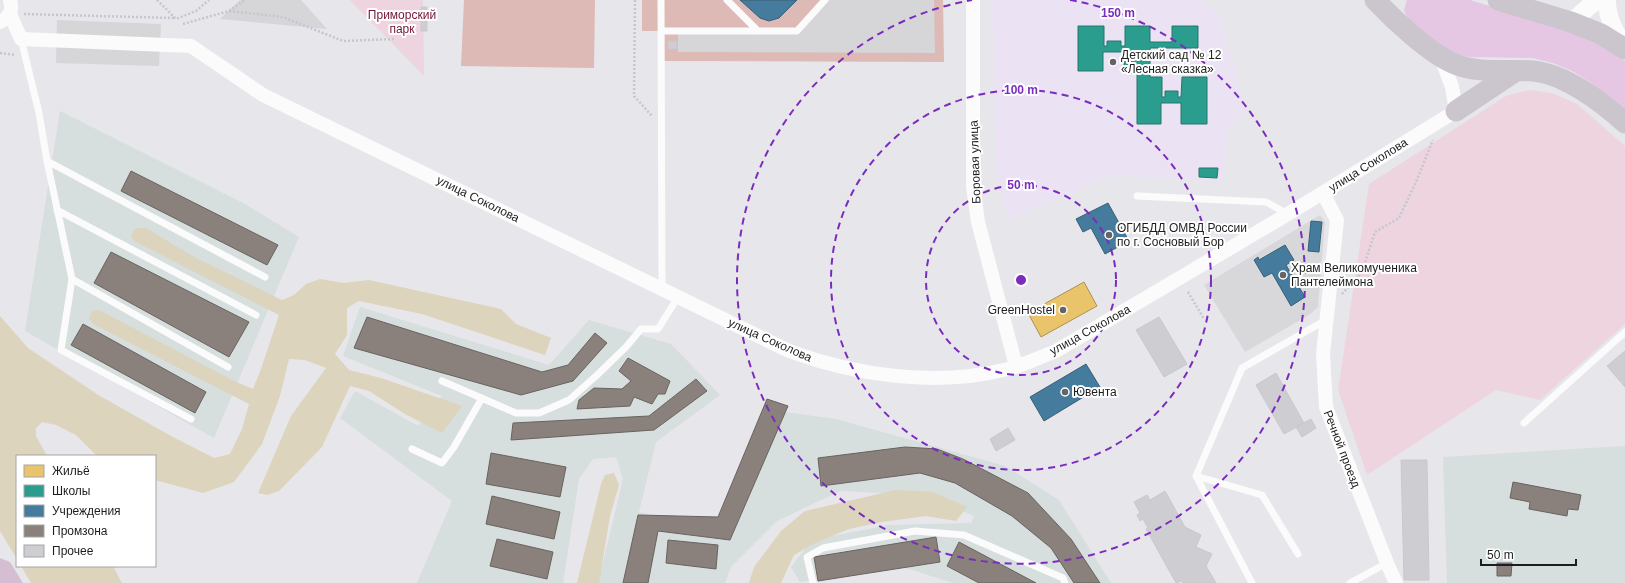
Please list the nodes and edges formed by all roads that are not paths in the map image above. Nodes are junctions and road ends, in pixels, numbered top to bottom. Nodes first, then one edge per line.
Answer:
1 (661, 0) edge
2 (727, 0) edge
3 (825, 0) edge
4 (973, 0) edge
5 (1375, 0) edge
6 (1399, 0) edge
7 (1498, 0) edge
8 (1597, 0) edge
9 (1607, 0) edge
10 (7, 12) edge
11 (1397, 22) junction
12 (1571, 22) junction
13 (661, 31) junction
14 (758, 31) junction
15 (21, 39) junction
16 (1625, 48) edge
17 (1441, 57) junction
18 (1516, 71) junction
19 (1456, 111) junction
20 (1625, 123) edge
21 (47, 161) junction
22 (1323, 193) junction
23 (1137, 196) dead end
24 (57, 210) junction
25 (1288, 214) junction
26 (265, 277) dead end
27 (72, 279) junction
28 (662, 288) junction
29 (678, 297) junction
30 (256, 315) dead end
31 (1328, 315) junction
32 (1625, 332) edge
33 (1016, 366) junction
34 (228, 367) dead end
35 (442, 381) dead end
36 (482, 398) junction
37 (191, 420) dead end
38 (1524, 423) dead end
39 (412, 449) dead end
40 (1196, 476) junction
41 (1298, 554) dead end
42 (1387, 563) junction
43 (813, 583) edge
44 (1065, 583) edge
45 (1252, 583) edge
46 (1350, 583) edge
47 (1396, 583) edge

1 - 13 lane
2 - 14 lane
3 - 14 lane
4 - 33 street, Боровая улица
5 - 11 main road
6 - 11 main road
7 - 12 main road
8 - 12 street
9 - 16 street
10 - 15 street
11 - 17 main road
12 - 16 main road
13 - 14 lane
13 - 28 lane
15 - 21 lane
15 - 28 street, улица Соколова
17 - 18 main road
17 - 19 street
18 - 19 main road
18 - 20 main road
19 - 22 street, улица Соколова
21 - 24 lane
21 - 26 lane
22 - 25 street, улица Соколова
22 - 31 street, Речной проезд
23 - 25 lane
24 - 27 lane
24 - 30 lane
25 - 33 street, улица Соколова
27 - 34 lane
27 - 37 lane
28 - 29 street, улица Соколова
29 - 33 street, улица Соколова
29 - 36 lane
31 - 40 lane
31 - 42 street, Речной проезд
32 - 38 lane
35 - 36 lane
36 - 39 lane
40 - 41 lane
40 - 45 lane
42 - 46 lane
42 - 47 street, Речной проезд
43 - 44 lane

